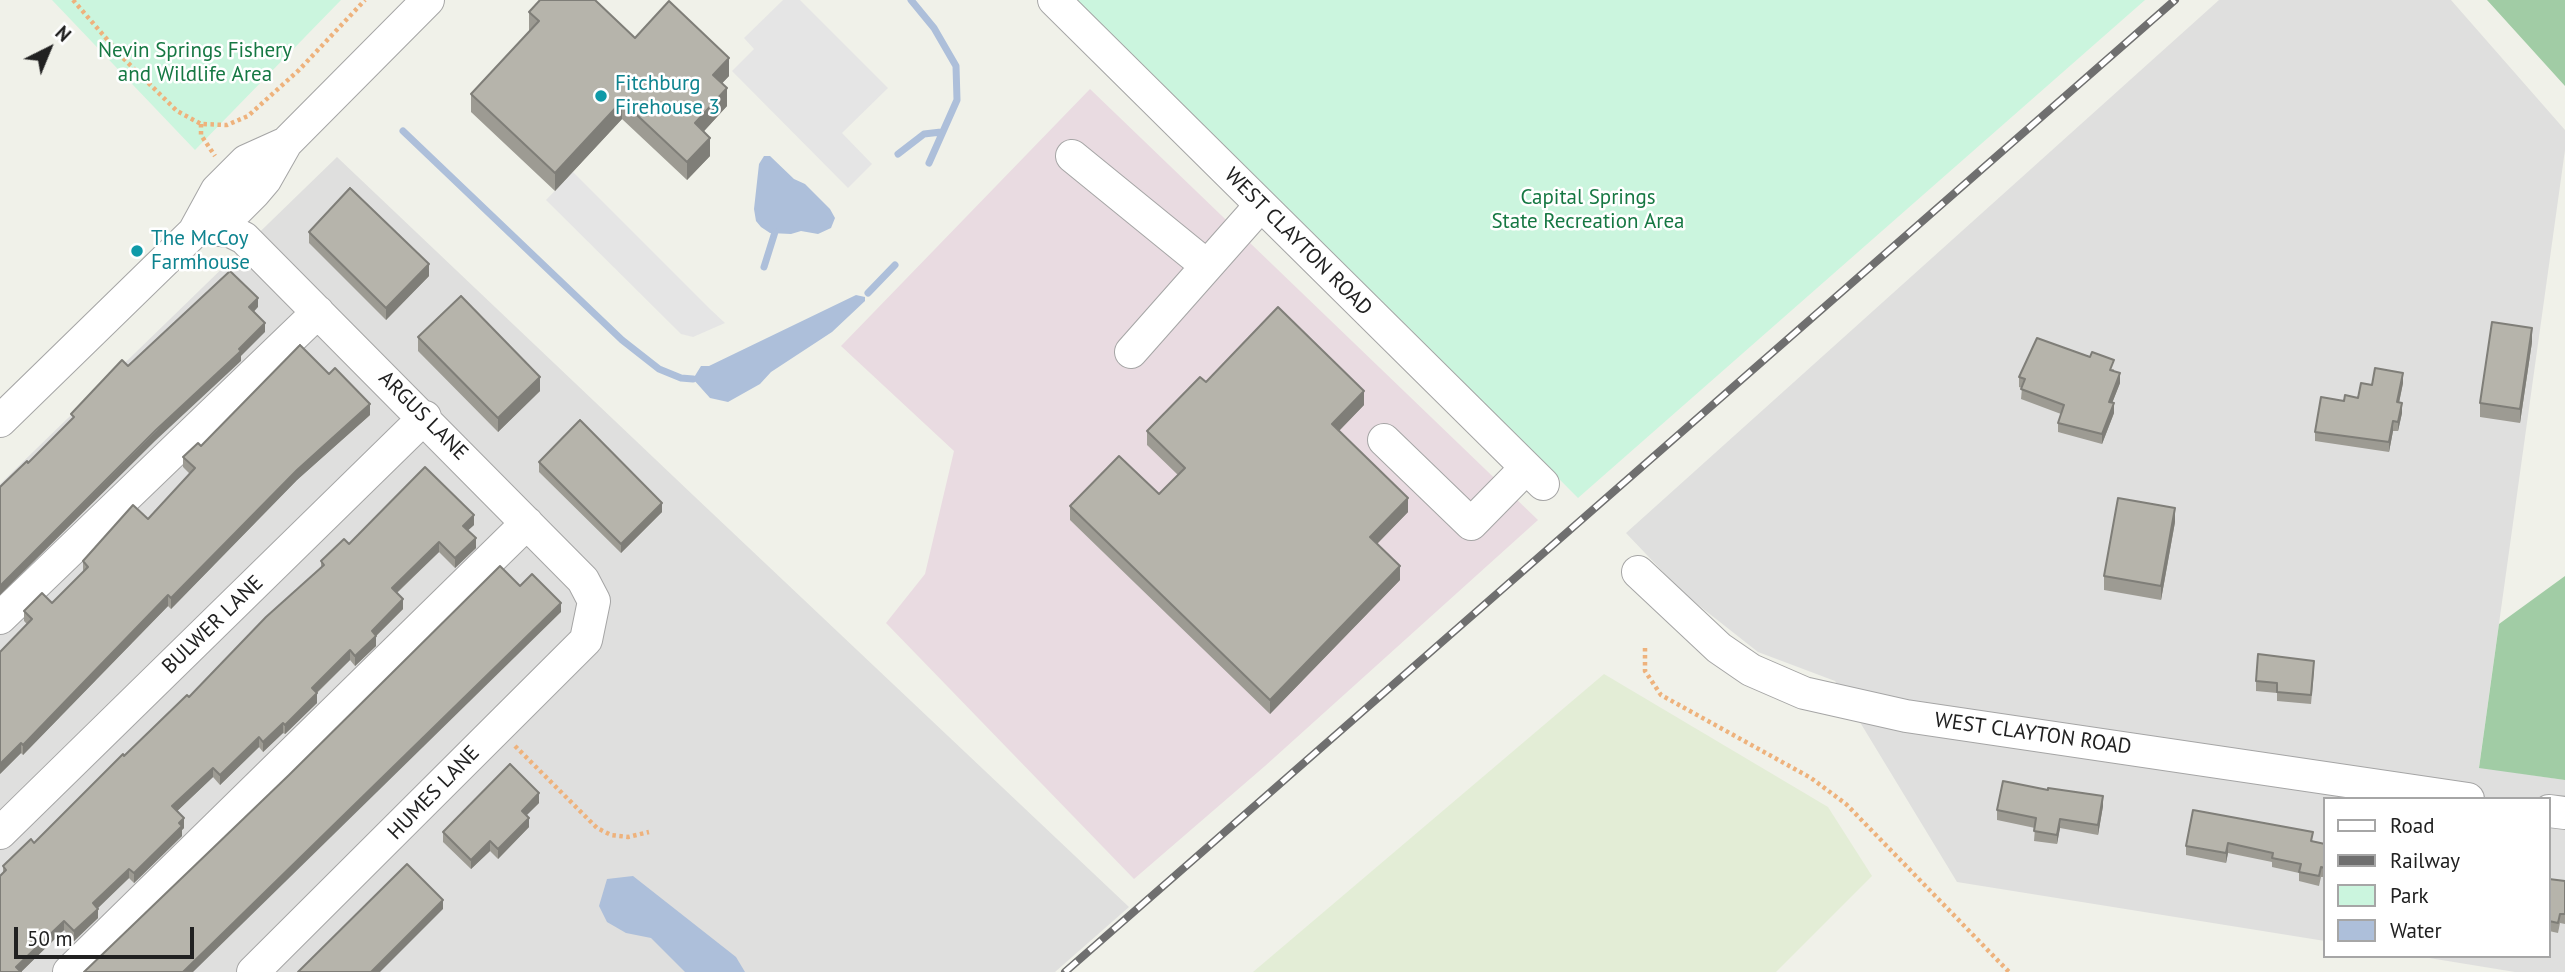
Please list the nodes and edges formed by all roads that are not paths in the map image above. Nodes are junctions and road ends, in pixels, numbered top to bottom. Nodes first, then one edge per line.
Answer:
1 (428, 0) edge
2 (1054, 0) edge
3 (286, 143) junction
4 (1072, 156) dead end
5 (1261, 205) junction
6 (240, 224) junction
7 (198, 230) junction
8 (1207, 265) junction
9 (318, 312) junction
10 (1131, 352) dead end
11 (425, 418) junction
12 (0, 421) edge
13 (1384, 440) dead end
14 (527, 523) junction
15 (1638, 572) dead end
16 (594, 601) joint
17 (0, 618) edge
18 (2454, 797) edge
19 (0, 833) edge
20 (69, 972) edge
21 (253, 972) edge

1 - 3 street
2 - 5 street, WEST CLAYTON ROAD
3 - 6 street
3 - 7 street
4 - 8 street
5 - 8 street
5 - 13 street, WEST CLAYTON ROAD
6 - 7 street, ARGUS LANE
6 - 9 street, ARGUS LANE
7 - 12 street
8 - 10 street
9 - 11 street, ARGUS LANE
9 - 17 street
11 - 14 street, ARGUS LANE
11 - 19 street, BULWER LANE
14 - 16 street, ARGUS LANE
14 - 20 street
15 - 18 street, WEST CLAYTON ROAD
16 - 21 street, HUMES LANE

